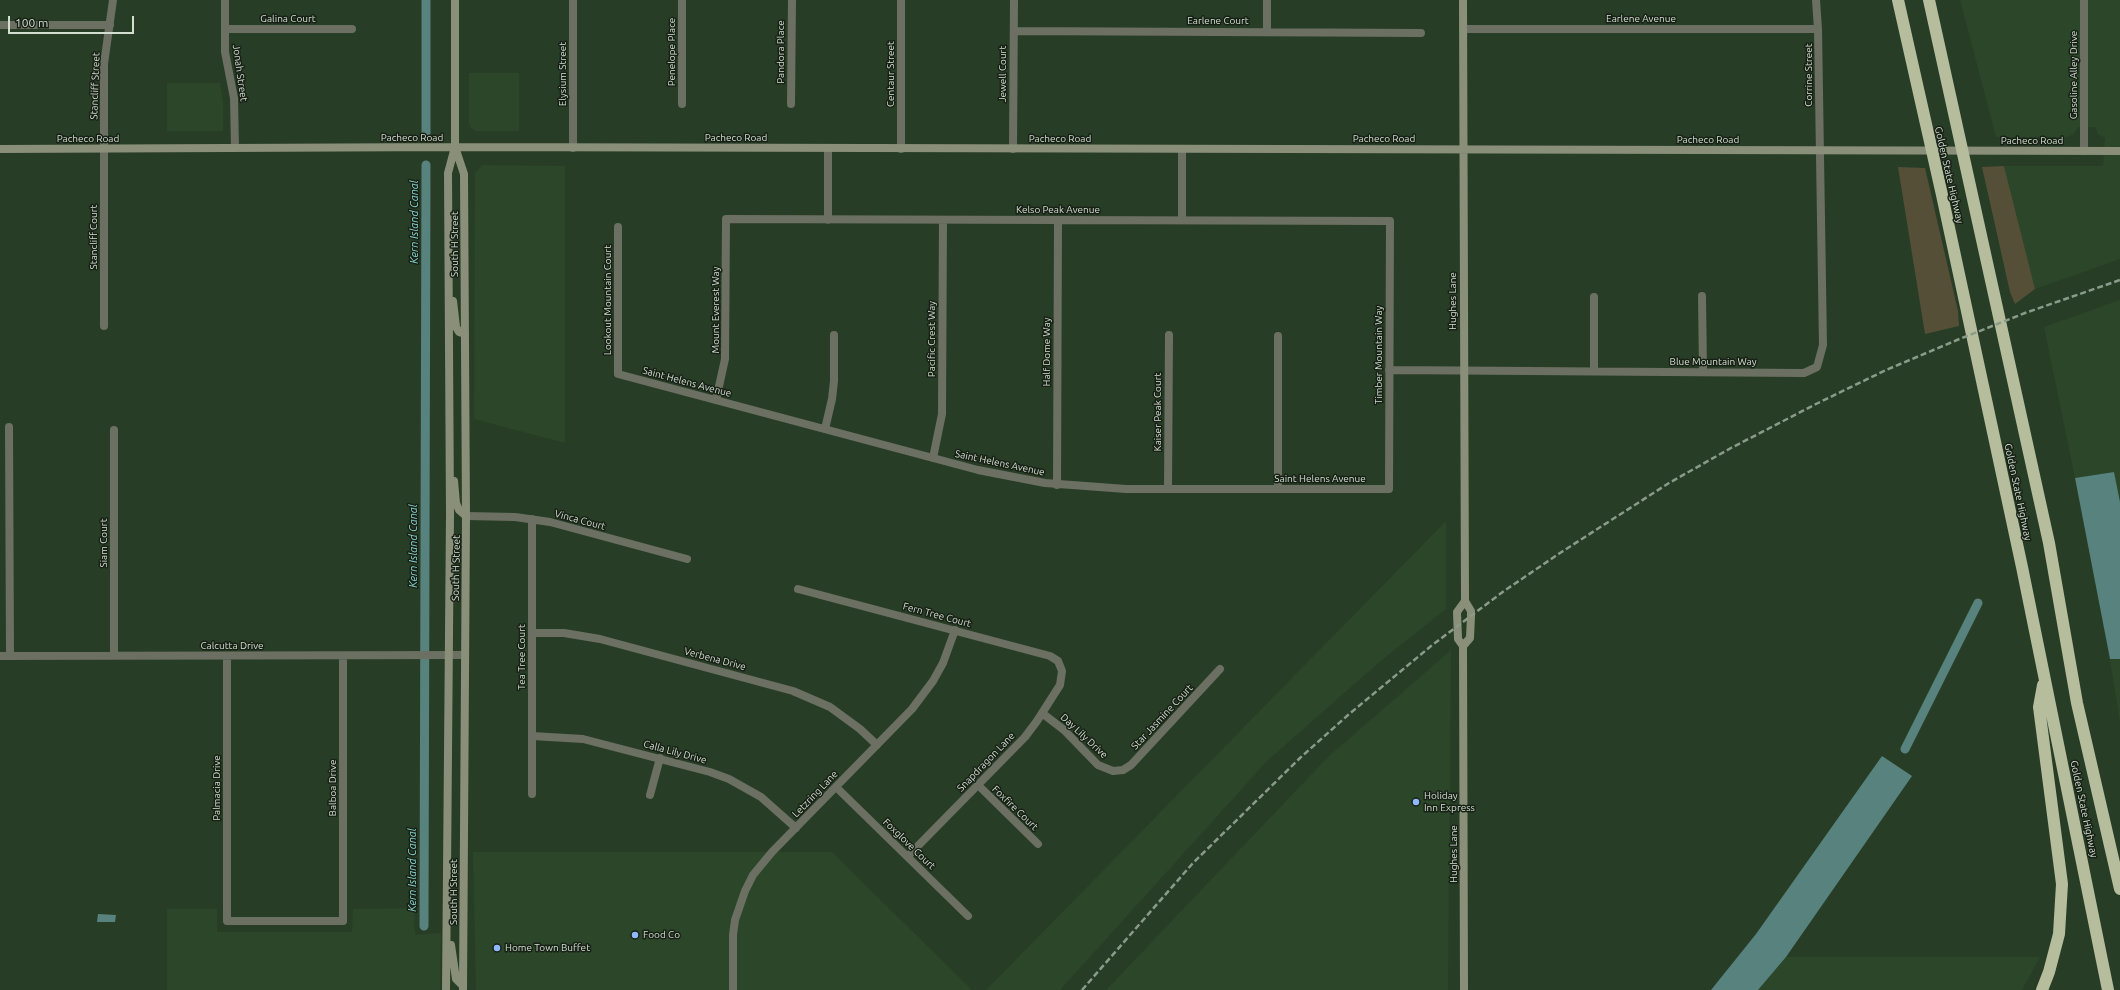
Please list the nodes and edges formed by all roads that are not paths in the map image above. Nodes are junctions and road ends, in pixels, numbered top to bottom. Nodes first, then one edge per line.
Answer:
1 (113, 0) edge
2 (225, 0) edge
3 (455, 0) edge
4 (573, 0) edge
5 (682, 0) edge
6 (792, 0) edge
7 (901, 0) edge
8 (1014, 0) edge
9 (1267, 0) edge
10 (1464, 0) edge
11 (1816, 0) edge
12 (1898, 0) edge
13 (1929, 0) edge
14 (2084, 0) edge
15 (0, 25) edge
16 (110, 25) junction
17 (225, 29) junction
18 (352, 29) dead end
19 (1464, 29) junction
20 (1818, 29) junction
21 (1014, 31) junction
22 (1267, 32) junction
23 (1421, 33) dead end
24 (682, 104) dead end
25 (791, 104) dead end
26 (456, 147) junction
27 (235, 148) junction
28 (572, 148) junction
29 (0, 149) edge
30 (104, 149) junction
31 (828, 149) junction
32 (901, 149) junction
33 (1013, 149) junction
34 (1182, 149) junction
35 (1463, 150) junction
36 (1819, 150) junction
37 (2084, 151) junction
38 (2120, 151) edge
39 (726, 220) joint
40 (828, 220) junction
41 (943, 220) junction
42 (1058, 220) junction
43 (1182, 220) junction
44 (1390, 221) joint
45 (618, 227) dead end
46 (448, 264) junction
47 (1702, 296) dead end
48 (1594, 297) dead end
49 (104, 326) dead end
50 (465, 334) junction
51 (834, 335) dead end
52 (1169, 335) dead end
53 (1278, 336) dead end
54 (1389, 370) junction
55 (1463, 370) junction
56 (1594, 371) junction
57 (1703, 372) junction
58 (618, 374) joint
59 (716, 400) junction
60 (9, 427) dead end
61 (825, 429) junction
62 (114, 430) dead end
63 (449, 439) junction
64 (933, 458) junction
65 (1057, 485) junction
66 (1168, 489) junction
67 (1278, 489) junction
68 (1389, 489) joint
69 (466, 516) junction
70 (532, 519) junction
71 (687, 559) dead end
72 (798, 589) dead end
73 (1465, 601) junction
74 (955, 630) junction
75 (532, 633) junction
76 (1464, 646) junction
77 (464, 655) junction
78 (0, 656) edge
79 (10, 656) junction
80 (114, 656) junction
81 (227, 656) junction
82 (343, 656) junction
83 (450, 656) junction
84 (1220, 669) dead end
85 (1062, 671) joint
86 (2044, 677) junction
87 (2076, 703) junction
88 (1042, 713) junction
89 (532, 736) junction
90 (877, 745) junction
91 (660, 758) junction
92 (1113, 771) joint
93 (978, 785) junction
94 (836, 787) junction
95 (532, 794) dead end
96 (650, 796) dead end
97 (796, 828) junction
98 (1038, 844) dead end
99 (2120, 852) edge
100 (908, 856) junction
101 (2120, 889) edge
102 (968, 916) dead end
103 (447, 920) junction
104 (227, 921) joint
105 (463, 988) edge
106 (446, 990) edge
107 (733, 990) edge
108 (1464, 990) edge
109 (2042, 990) edge
110 (2108, 990) edge

1 - 16 street, Stancliff Street
2 - 17 street, Jonah Street
3 - 26 street, South H Street
4 - 28 street, Elysium Street
5 - 24 street, Penelope Place
6 - 25 street, Pandora Place
7 - 32 street, Centaur Street
8 - 21 street, Jewell Court
9 - 22 street
10 - 19 street, Hughes Lane
11 - 20 street, Corrine Street
12 - 86 highway, Golden State Highway
13 - 87 highway, Golden State Highway
14 - 37 street, Gasoline Alley Drive
15 - 16 street
16 - 30 street, Stancliff Street
17 - 18 street, Galina Court
17 - 27 street, Jonah Street
19 - 20 street, Earlene Avenue
19 - 35 street, Hughes Lane
20 - 36 street, Corrine Street
21 - 22 street, Earlene Court
21 - 33 street, Jewell Court
22 - 23 street, Earlene Court
26 - 27 street, Pacheco Road
26 - 28 street, Pacheco Road
26 - 46 street, South H Street
26 - 50 street, South H Street
27 - 30 street, Pacheco Road
28 - 31 street, Pacheco Road
29 - 30 street, Pacheco Road
30 - 49 street, Stancliff Court
31 - 32 street, Pacheco Road
31 - 40 street
32 - 33 street, Pacheco Road
33 - 34 street, Pacheco Road
34 - 35 street, Pacheco Road
34 - 43 street
35 - 36 street, Pacheco Road
35 - 55 street, Hughes Lane
36 - 37 street, Pacheco Road
36 - 57 street, Blue Mountain Way
37 - 38 street, Pacheco Road
39 - 40 street, Kelso Peak Avenue
39 - 59 street, Mount Everest Way
40 - 41 street, Kelso Peak Avenue
41 - 42 street, Kelso Peak Avenue
41 - 64 street, Pacific Crest Way
42 - 43 street, Kelso Peak Avenue
42 - 65 street, Half Dome Way
43 - 44 street, Kelso Peak Avenue
44 - 54 street, Timber Mountain Way
45 - 58 street, Lookout Mountain Court
46 - 50 street
46 - 63 street, South H Street
47 - 57 street
48 - 56 street
50 - 69 street, South H Street
51 - 61 street
52 - 66 street, Kaiser Peak Court
53 - 67 street
54 - 55 street, Blue Mountain Way
54 - 68 street, Timber Mountain Way
55 - 56 street, Blue Mountain Way
55 - 73 street, Hughes Lane
56 - 57 street, Blue Mountain Way
58 - 59 street, Saint Helens Avenue
59 - 61 street, Saint Helens Avenue
60 - 79 street
61 - 64 street, Saint Helens Avenue
62 - 80 street, Siam Court
63 - 69 street
63 - 83 street, South H Street
64 - 65 street, Saint Helens Avenue
65 - 66 street, Saint Helens Avenue
66 - 67 street, Saint Helens Avenue
67 - 68 street, Saint Helens Avenue
69 - 70 street, Vinca Court
69 - 77 street, South H Street
70 - 71 street, Vinca Court
70 - 75 street, Tea Tree Court
72 - 74 street, Fern Tree Court
73 - 76 street, Hughes Lane
73 - 76 street, Hughes Lane
74 - 85 street, Fern Tree Court
74 - 90 street, Letzring Lane
75 - 89 street, Tea Tree Court
75 - 90 street, Verbena Drive
76 - 108 street, Hughes Lane
77 - 83 street, Calcutta Drive
77 - 105 street, South H Street
78 - 79 street, Calcutta Drive
79 - 80 street, Calcutta Drive
80 - 81 street, Calcutta Drive
81 - 82 street, Calcutta Drive
81 - 104 street, Palmacia Drive
82 - 83 street, Calcutta Drive
82 - 104 street, Balboa Drive
83 - 103 street, South H Street
84 - 92 street, Star Jasmine Court
85 - 88 street, Snapdragon Lane
86 - 109 highway
86 - 110 highway, Golden State Highway
87 - 99 highway
87 - 101 highway, Golden State Highway
88 - 92 street, Day Lily Drive
88 - 93 street, Snapdragon Lane
89 - 91 street, Calla Lily Drive
89 - 95 street, Tea Tree Court
90 - 94 street, Letzring Lane
91 - 96 street
91 - 97 street, Calla Lily Drive
93 - 98 street, Foxfire Court
93 - 100 street, Snapdragon Lane
94 - 97 street, Letzring Lane
94 - 100 street, Foxglove Court
97 - 107 street, Letzring Lane
100 - 102 street, Foxglove Court
103 - 105 street
103 - 106 street, South H Street

